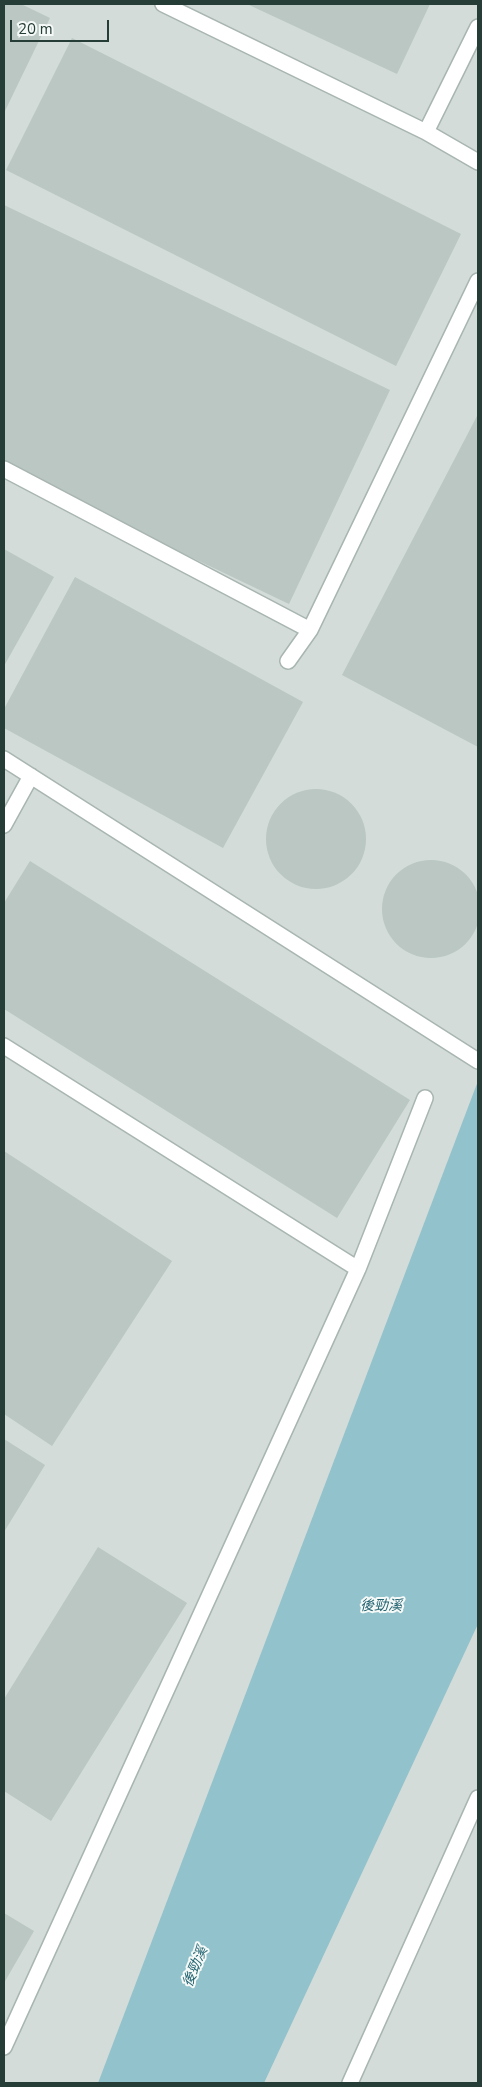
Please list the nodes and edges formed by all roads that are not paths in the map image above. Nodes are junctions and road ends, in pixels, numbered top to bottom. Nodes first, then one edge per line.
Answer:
1 (163, 4) edge
2 (478, 27) edge
3 (426, 132) junction
4 (478, 162) edge
5 (478, 281) edge
6 (4, 469) edge
7 (310, 630) junction
8 (288, 661) dead end
9 (4, 759) edge
10 (31, 776) junction
11 (4, 825) edge
12 (4, 1046) edge
13 (477, 1060) edge
14 (425, 1098) dead end
15 (358, 1268) junction
16 (478, 1798) edge
17 (4, 2047) edge
18 (350, 2083) edge

1 - 3 lane
2 - 3 lane
3 - 4 lane
5 - 7 lane
6 - 7 lane
7 - 8 lane
9 - 10 lane
10 - 11 lane
10 - 13 lane
12 - 15 lane
14 - 15 lane
15 - 17 lane
16 - 18 lane

